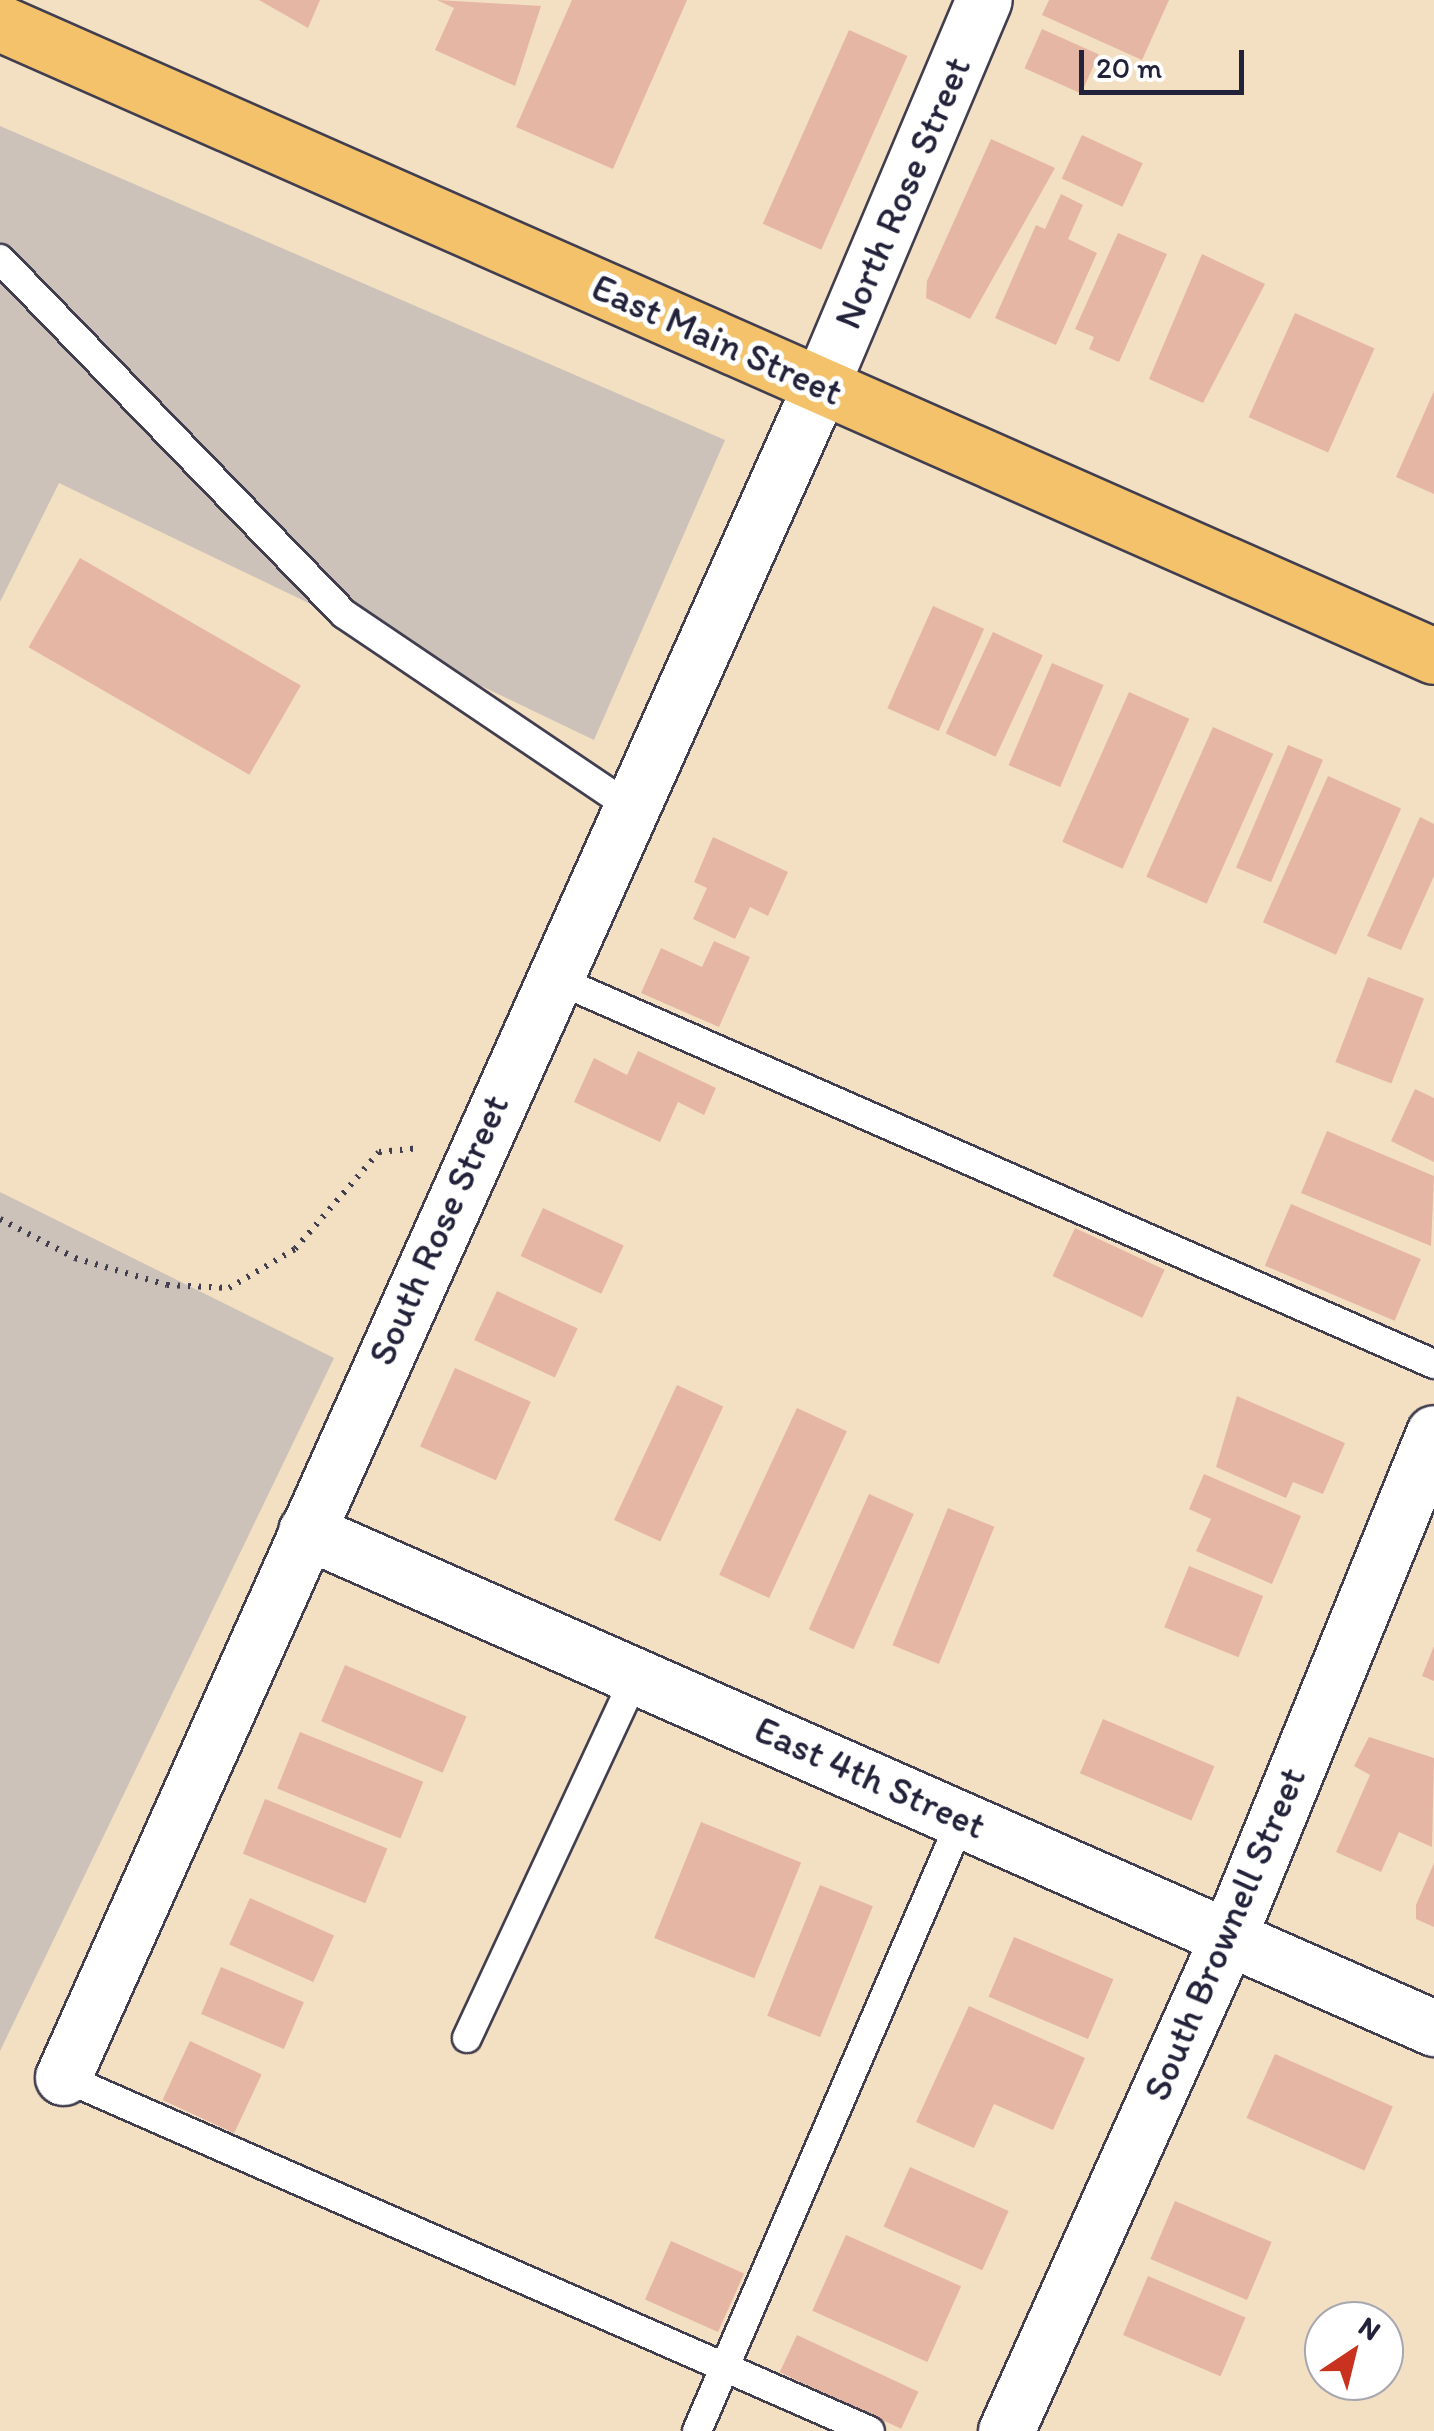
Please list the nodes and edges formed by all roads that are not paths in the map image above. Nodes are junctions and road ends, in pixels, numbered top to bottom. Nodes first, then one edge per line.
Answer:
1 (984, 0) edge
2 (0, 24) edge
3 (0, 259) edge
4 (821, 386) junction
5 (1434, 656) edge
6 (627, 804) junction
7 (552, 977) junction
8 (1434, 1364) edge
9 (1434, 1433) edge
10 (306, 1530) junction
11 (636, 1676) junction
12 (962, 1818) junction
13 (1229, 1935) junction
14 (1434, 2028) edge
15 (467, 2038) dead end
16 (63, 2076) joint
17 (727, 2368) junction
18 (697, 2431) edge
19 (870, 2431) edge
20 (1006, 2431) edge

1 - 4 street, North Rose Street
2 - 4 main road, East Main Street
3 - 6 lane
4 - 5 main road, East Main Street
4 - 6 street, South Rose Street
6 - 7 street, South Rose Street
7 - 8 lane
7 - 10 street, South Rose Street
9 - 13 street, South Brownell Street
10 - 11 street, East 4th Street
10 - 16 street, South Rose Street
11 - 12 street, East 4th Street
11 - 15 lane
12 - 13 street, East 4th Street
12 - 17 lane
13 - 14 street, East 4th Street
13 - 20 street, South Brownell Street
16 - 17 lane
17 - 18 lane
17 - 19 lane

